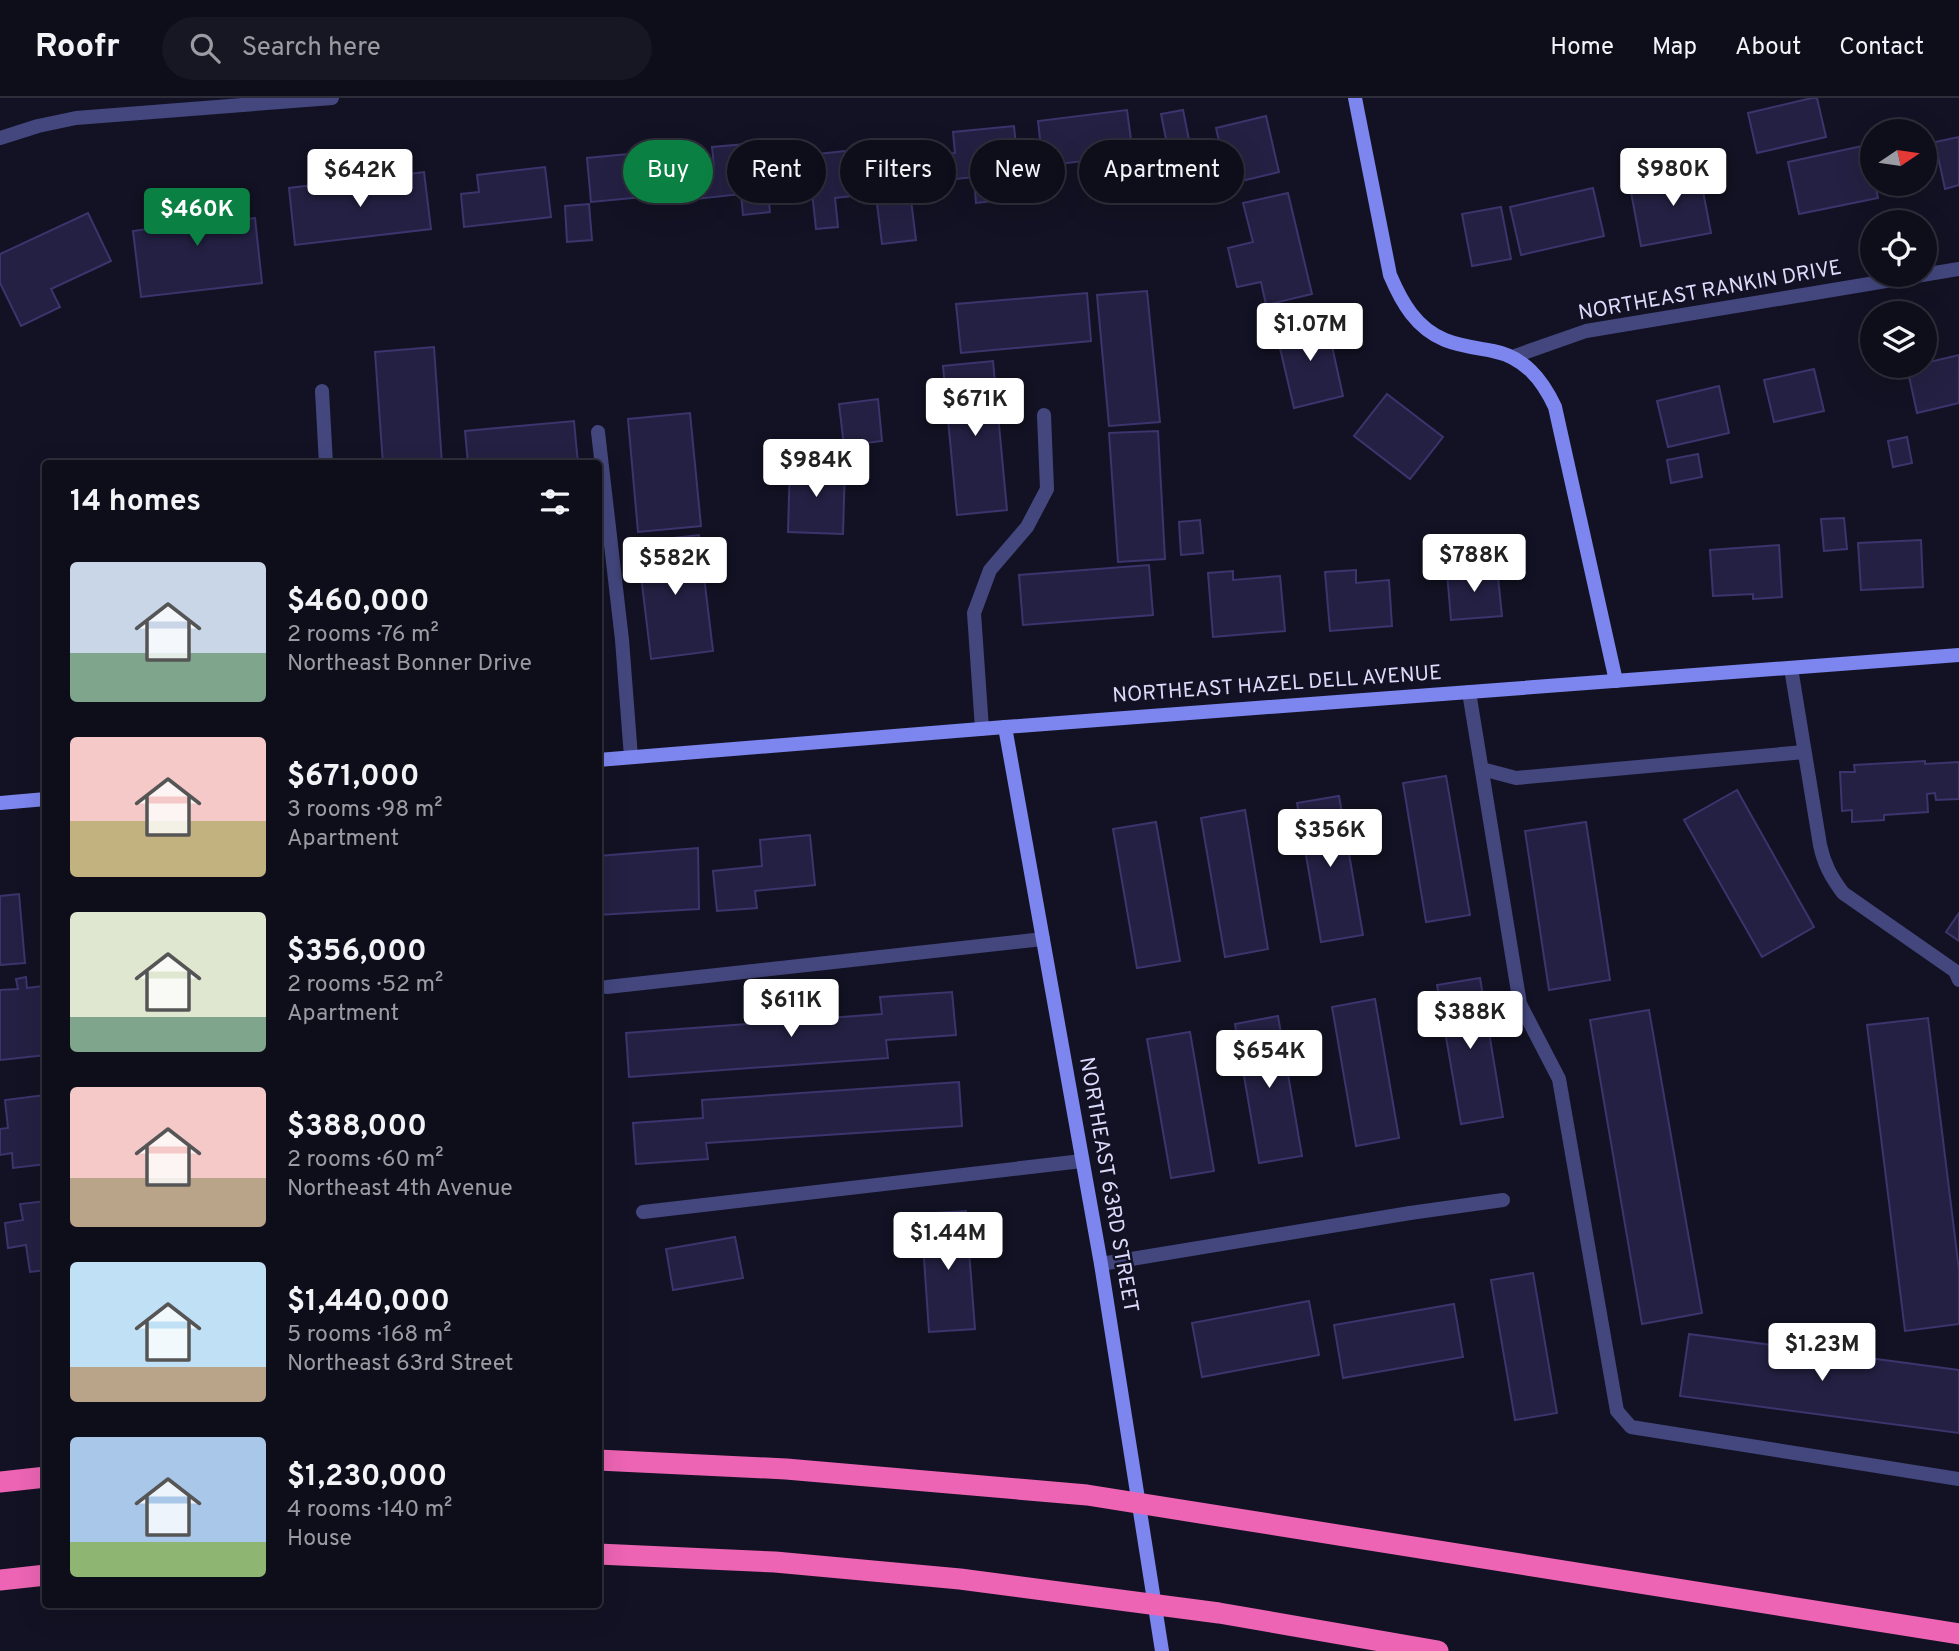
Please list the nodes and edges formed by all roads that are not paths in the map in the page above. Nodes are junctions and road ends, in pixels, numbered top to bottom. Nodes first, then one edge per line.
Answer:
1 (332, 98) edge
2 (1355, 98) edge
3 (0, 138) edge
4 (1959, 269) edge
5 (1512, 357) junction
6 (322, 391) dead end
7 (1044, 415) dead end
8 (598, 432) dead end
9 (326, 460) edge
10 (601, 460) edge
11 (602, 467) edge
12 (1959, 655) edge
13 (1791, 668) junction
14 (1616, 681) junction
15 (1469, 692) junction
16 (1005, 727) junction
17 (982, 729) junction
18 (1804, 752) junction
19 (631, 757) junction
20 (602, 760) edge
21 (1482, 769) junction
22 (42, 799) edge
23 (0, 803) edge
24 (1043, 939) junction
25 (1959, 980) edge
26 (607, 987) dead end
27 (1082, 1161) junction
28 (1503, 1200) dead end
29 (643, 1212) dead end
30 (1101, 1264) junction
31 (602, 1461) edge
32 (42, 1477) edge
33 (1959, 1479) edge
34 (0, 1482) edge
35 (602, 1555) edge
36 (42, 1575) edge
37 (0, 1580) edge
38 (1959, 1634) edge
39 (1162, 1651) edge
40 (1438, 1651) edge

1 - 3 street
2 - 5 main road
4 - 5 street, NORTHEAST RANKIN DRIVE
5 - 14 main road
6 - 9 street
7 - 17 street
8 - 10 street
11 - 19 street
12 - 13 main road, NORTHEAST HAZEL DELL AVENUE
13 - 14 main road, NORTHEAST HAZEL DELL AVENUE
13 - 18 street
14 - 15 main road, NORTHEAST HAZEL DELL AVENUE
15 - 16 main road, NORTHEAST HAZEL DELL AVENUE
15 - 21 street
16 - 17 main road, NORTHEAST HAZEL DELL AVENUE
16 - 24 main road, NORTHEAST 63RD STREET
17 - 19 main road, NORTHEAST HAZEL DELL AVENUE
18 - 21 street
18 - 25 street
19 - 20 main road, NORTHEAST HAZEL DELL AVENUE
21 - 33 street
22 - 23 main road
24 - 26 street
24 - 27 main road, NORTHEAST 63RD STREET
27 - 29 street
27 - 30 main road, NORTHEAST 63RD STREET
28 - 30 street
30 - 39 main road, NORTHEAST 63RD STREET
31 - 38 highway
32 - 34 highway
35 - 40 highway
36 - 37 highway

